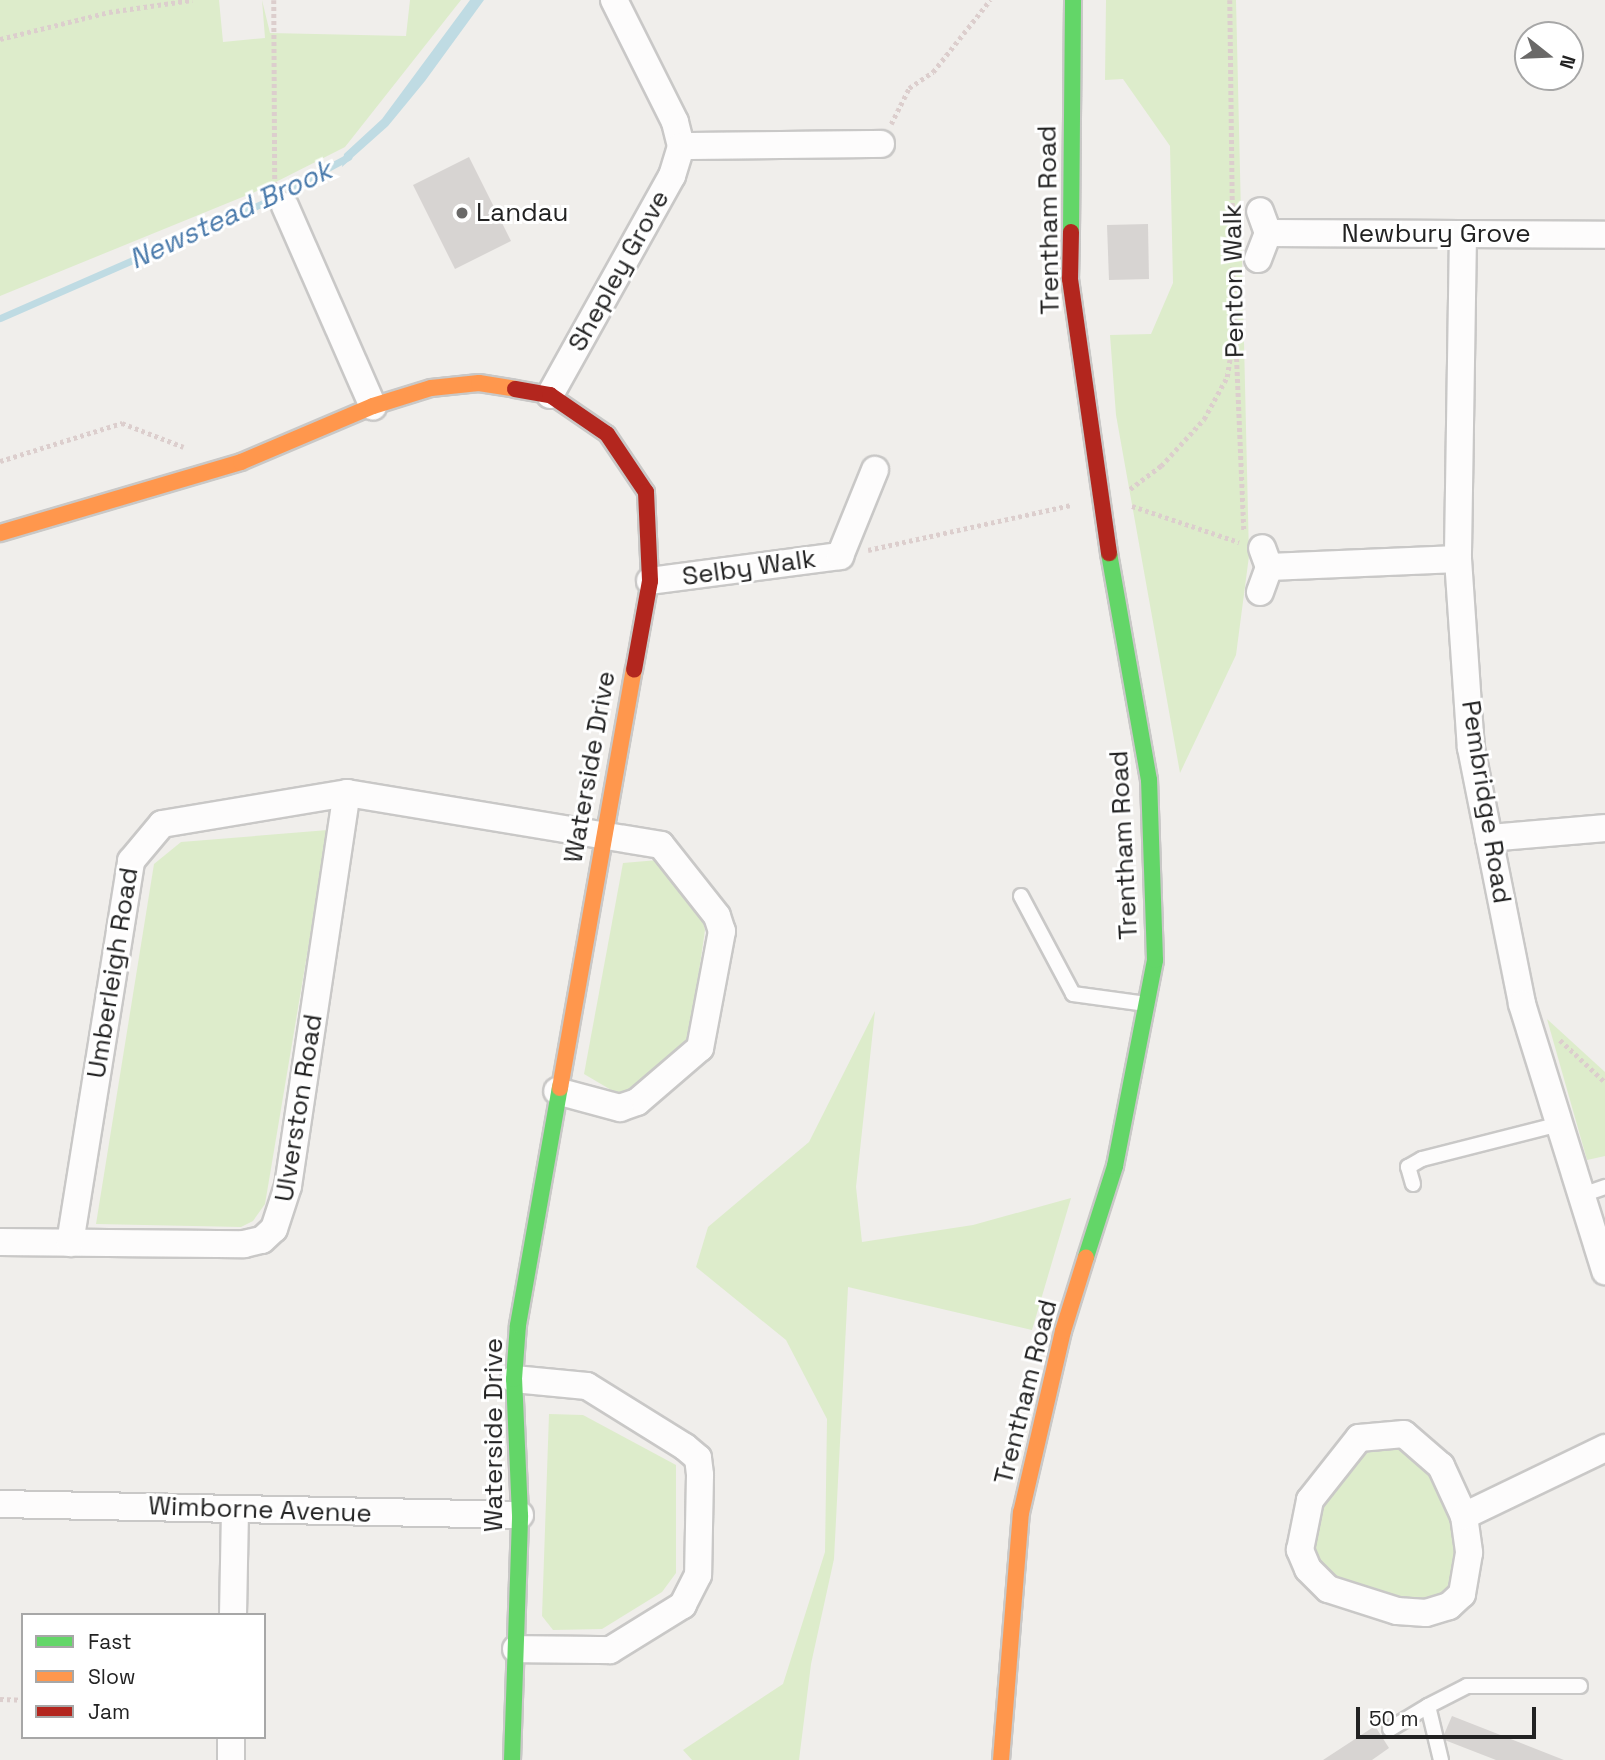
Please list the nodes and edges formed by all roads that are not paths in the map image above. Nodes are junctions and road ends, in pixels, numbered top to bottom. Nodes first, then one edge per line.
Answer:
1 (614, 0) edge
2 (1073, 0) edge
3 (881, 144) road end
4 (681, 145) junction
5 (279, 194) road end
6 (1463, 234) junction
7 (1605, 235) edge
8 (1258, 259) dead end
9 (550, 395) junction
10 (373, 405) junction
11 (875, 471) dead end
12 (0, 533) edge
13 (1458, 559) junction
14 (650, 581) junction
15 (1260, 592) dead end
16 (347, 793) junction
17 (1605, 828) edge
18 (603, 832) junction
19 (1489, 838) junction
20 (1021, 895) dead end
21 (1147, 1004) junction
22 (557, 1091) junction
23 (1555, 1125) junction
24 (1413, 1184) dead end
25 (1605, 1187) edge
26 (1579, 1196) junction
27 (0, 1242) edge
28 (69, 1243) junction
29 (1605, 1271) edge
30 (514, 1379) junction
31 (1605, 1448) edge
32 (0, 1504) edge
33 (235, 1508) junction
34 (520, 1515) junction
35 (1464, 1516) junction
36 (233, 1613) edge
37 (516, 1649) junction
38 (1580, 1686) dead end
39 (1428, 1706) junction
40 (1391, 1729) dead end
41 (231, 1739) edge
42 (231, 1760) edge
43 (512, 1760) edge
44 (1002, 1760) edge
45 (1441, 1760) edge

1 - 4 street
2 - 21 street, Trentham Road
3 - 4 street
4 - 9 street, Shepley Grove
5 - 10 street
6 - 7 street, Newbury Grove
6 - 8 street, Newbury Grove
6 - 13 street, Pembridge Road
9 - 10 street, Waterside Drive
9 - 14 street, Waterside Drive
10 - 12 street, Waterside Drive
11 - 14 street, Selby Walk
13 - 15 street
13 - 19 street, Pembridge Road
14 - 18 street, Waterside Drive
16 - 18 street, Umberleigh Road
16 - 28 street, Umberleigh Road
16 - 28 street, Ulverston Road
17 - 19 street
18 - 22 street, Waterside Drive
18 - 22 street, Umberleigh Road
19 - 23 street, Pembridge Road
20 - 21 lane
21 - 44 street, Trentham Road
22 - 30 street, Waterside Drive
23 - 24 lane
23 - 26 street, Pembridge Road
25 - 26 lane
26 - 29 street, Pembridge Road
27 - 28 street, Ulverston Road
30 - 34 street, Waterside Drive
30 - 37 street
31 - 35 street
32 - 33 street, Wimborne Avenue
33 - 34 street, Wimborne Avenue
33 - 36 street
34 - 37 street, Waterside Drive
35 - 35 street
37 - 43 street, Waterside Drive
38 - 39 lane
39 - 40 lane
39 - 45 lane
41 - 42 street

